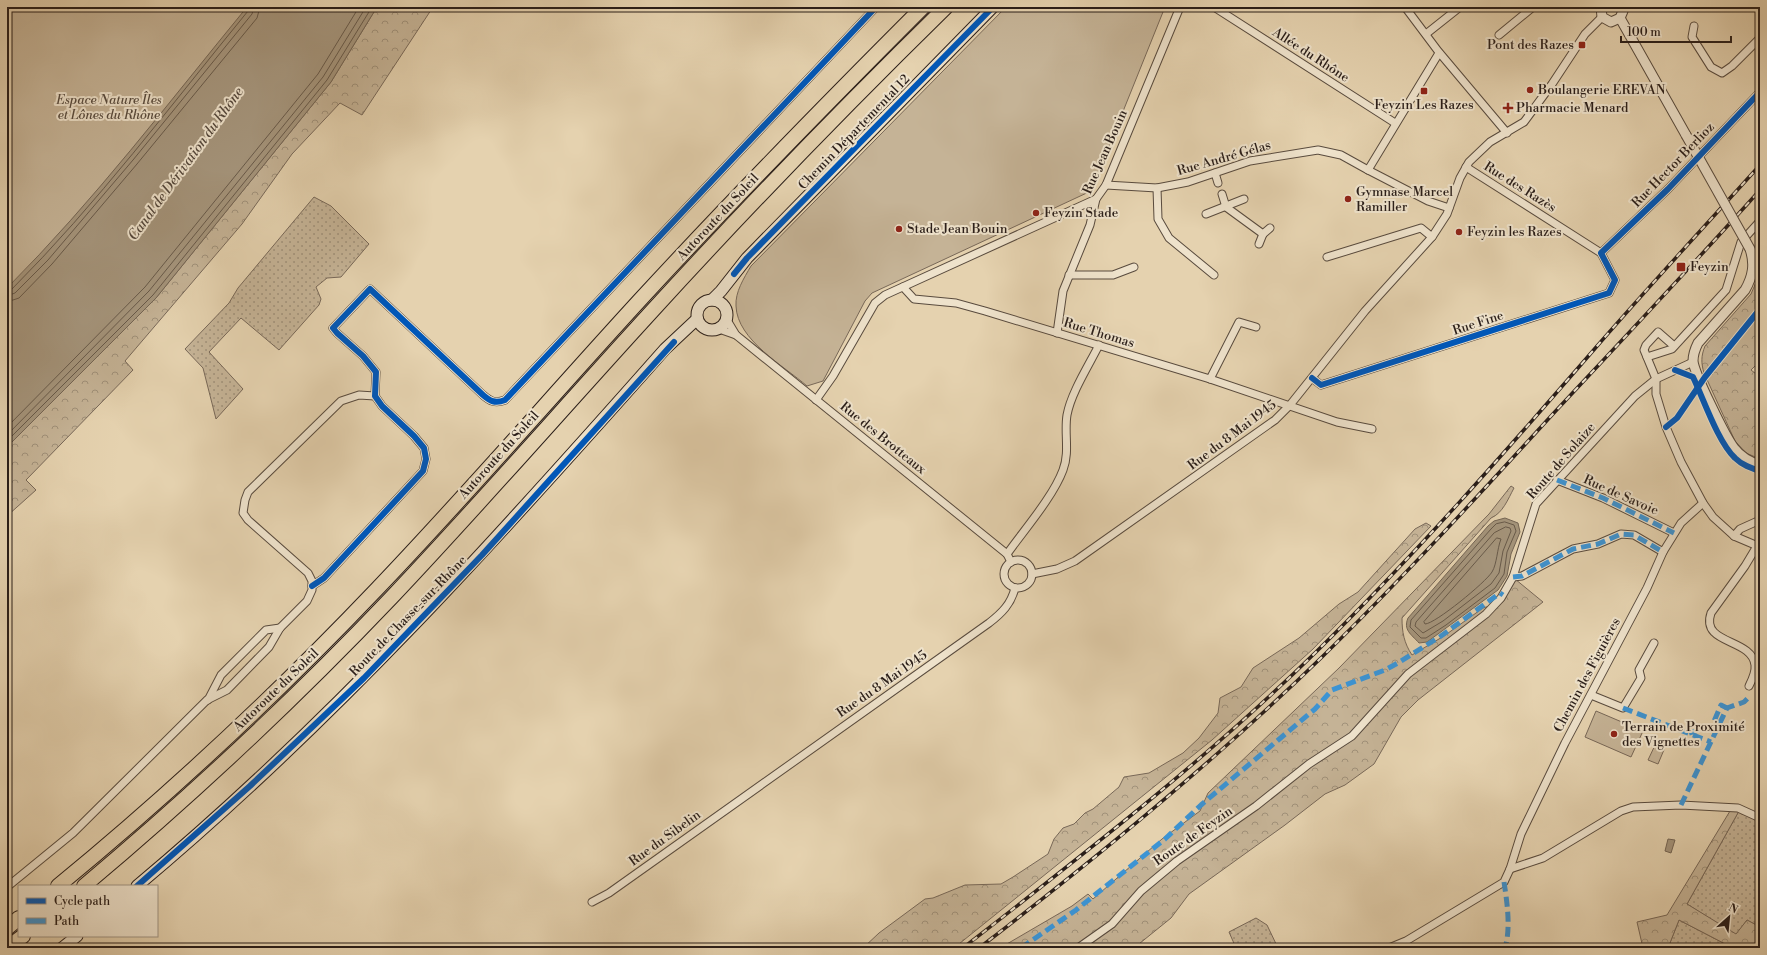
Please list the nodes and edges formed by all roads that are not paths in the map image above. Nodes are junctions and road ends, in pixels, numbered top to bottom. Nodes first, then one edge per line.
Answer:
1 (876, 7) edge
2 (923, 7) edge
3 (946, 7) edge
4 (993, 7) edge
5 (1180, 7) edge
6 (1214, 7) edge
7 (1405, 7) edge
8 (1460, 7) edge
9 (1533, 7) edge
10 (1600, 7) edge
11 (1622, 7) edge
12 (1602, 17) junction
13 (1620, 18) junction
14 (1694, 26) dead end
15 (1426, 34) junction
16 (1499, 35) dead end
17 (1760, 38) edge
18 (1439, 53) junction
19 (1760, 92) edge
20 (1395, 123) junction
21 (1506, 133) junction
22 (1466, 167) junction
23 (1368, 170) junction
24 (1215, 173) junction
25 (1218, 183) dead end
26 (1106, 185) junction
27 (1157, 188) junction
28 (1222, 194) dead end
29 (1244, 199) dead end
30 (1096, 200) junction
31 (1226, 207) junction
32 (1449, 208) junction
33 (1206, 214) dead end
34 (1760, 221) edge
35 (1270, 228) dead end
36 (1263, 234) junction
37 (1432, 237) junction
38 (1259, 244) dead end
39 (1601, 252) junction
40 (1327, 257) dead end
41 (1134, 267) dead end
42 (1756, 270) edge
43 (734, 274) junction
44 (1069, 275) junction
45 (1214, 275) dead end
46 (903, 288) junction
47 (712, 300) junction
48 (725, 307) junction
49 (697, 319) junction
50 (727, 320) junction
51 (1256, 327) dead end
52 (704, 328) junction
53 (719, 329) junction
54 (1057, 333) junction
55 (736, 336) junction
56 (674, 342) junction
57 (1099, 345) junction
58 (1674, 346) junction
59 (1647, 357) junction
60 (1693, 362) junction
61 (1312, 378) junction
62 (1210, 379) junction
63 (1656, 379) junction
64 (375, 396) junction
65 (816, 400) junction
66 (1290, 405) junction
67 (1372, 429) dead end
68 (1760, 465) edge
69 (1557, 480) junction
70 (1703, 504) junction
71 (1760, 520) edge
72 (1674, 533) junction
73 (1734, 536) junction
74 (1759, 546) edge
75 (1663, 552) junction
76 (1007, 554) junction
77 (1011, 562) junction
78 (1032, 574) junction
79 (1513, 577) junction
80 (312, 586) junction
81 (1015, 588) junction
82 (280, 628) junction
83 (1654, 644) dead end
84 (1749, 686) dead end
85 (1590, 695) junction
86 (207, 700) junction
87 (1328, 752) joint
88 (751, 791) joint
89 (1760, 818) edge
90 (1510, 869) junction
91 (59, 885) edge
92 (85, 885) edge
93 (138, 885) edge
94 (7, 887) edge
95 (592, 902) dead end
96 (18, 919) edge
97 (7, 928) edge
98 (22, 937) edge
99 (76, 937) edge
100 (8, 948) edge
101 (62, 948) edge
102 (1078, 948) edge
103 (1389, 948) edge

1 - 64 street
2 - 91 highway, Autoroute du Soleil
3 - 92 highway, Autoroute du Soleil
4 - 43 main road, Chemin Départemental 12
5 - 26 street, Rue Jean Bouin
6 - 20 street, Allée du Rhône
7 - 15 street
8 - 15 street
9 - 16 street
10 - 12 street
11 - 13 street
12 - 13 street
12 - 21 street, Rue du 8 Mai 1945
13 - 42 street, bridge
14 - 17 street
15 - 18 street
18 - 20 street
18 - 21 street
19 - 39 street, Rue Hector Berlioz
20 - 23 street
21 - 22 street, Rue du 8 Mai 1945
22 - 32 street, Rue du 8 Mai 1945
22 - 39 street, Rue des Razès
23 - 24 street, Rue André Gélas
23 - 32 street, Rue André Gélas
24 - 25 street
24 - 27 street, Rue André Gélas
26 - 27 street, Rue André Gélas
26 - 30 street, Rue Jean Bouin
27 - 45 street
28 - 31 street
29 - 31 street
30 - 44 street, Rue Jean Bouin
30 - 46 street
31 - 33 street
31 - 36 street
32 - 37 street, Rue du 8 Mai 1945
34 - 58 street
35 - 36 street
36 - 38 street
37 - 40 street
37 - 61 street, Rue du 8 Mai 1945
39 - 61 street, Rue Fine
41 - 44 street
42 - 60 street
43 - 47 main road, Chemin Départemental 12
43 - 48 main road, Chemin Départemental 12
44 - 54 street, Rue Jean Bouin
46 - 54 street, Rue Thomas
46 - 65 street
47 - 48 main road
47 - 49 main road
48 - 50 main road
49 - 52 main road
49 - 56 main road, Route de Chasse-sur-Rhône
50 - 53 main road
50 - 55 street, Rue des Brotteaux
51 - 62 street
52 - 53 main road
52 - 56 main road, Route de Chasse-sur-Rhône
53 - 55 street, Rue des Brotteaux
54 - 57 street, Rue Thomas
55 - 65 street, Rue des Brotteaux
56 - 93 main road, Route de Chasse-sur-Rhône
57 - 62 street, Rue Thomas
57 - 76 street
58 - 59 street
58 - 59 street
59 - 63 street
60 - 63 street, Route de Solaize
60 - 68 street
61 - 66 street, Rue du 8 Mai 1945
62 - 66 street, Rue Thomas
63 - 69 street, Route de Solaize
63 - 70 street
64 - 80 street
64 - 80 street
65 - 76 street, Rue des Brotteaux
66 - 67 street, Rue Thomas
66 - 78 street, Rue du 8 Mai 1945
69 - 72 street, Rue de Savoie
69 - 79 street, Route de Solaize
70 - 72 street, Chemin des Figuières
70 - 73 street
71 - 73 street
72 - 75 street, Chemin des Figuières
73 - 74 street
74 - 84 street
75 - 79 street
75 - 85 street, Chemin des Figuières
76 - 77 street, Rue des Brotteaux
77 - 78 street
77 - 81 street
78 - 81 street
79 - 87 street, Route de Solaize
80 - 82 street
81 - 88 street, Rue du 8 Mai 1945
82 - 86 street
82 - 86 street
83 - 85 street
85 - 90 street, Chemin des Figuières
86 - 94 street
87 - 102 street, Route de Feyzin
88 - 95 street, Rue du Sibelin
89 - 90 street
90 - 103 street, Chemin des Figuières
96 - 97 highway
98 - 100 highway
99 - 101 main road

